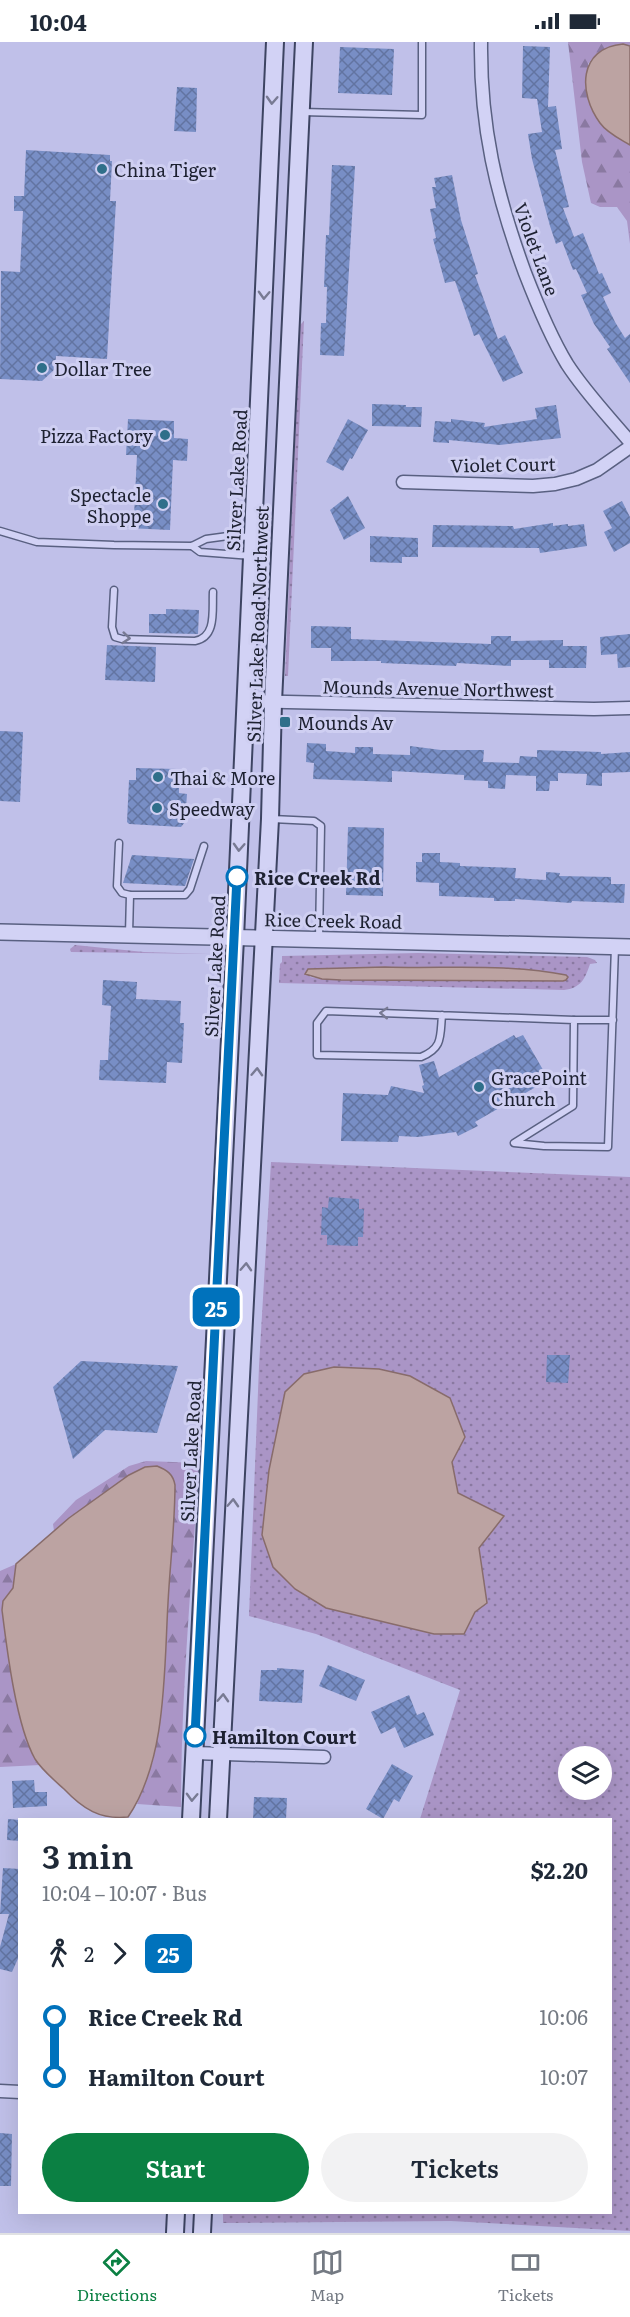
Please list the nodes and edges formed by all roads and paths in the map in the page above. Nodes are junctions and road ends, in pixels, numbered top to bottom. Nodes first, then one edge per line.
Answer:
1 (275, 42) edge
2 (304, 42) edge
3 (422, 42) edge
4 (481, 42) edge
5 (299, 111) junction
6 (630, 442) edge
7 (630, 447) edge
8 (403, 482) dead end
9 (0, 531) edge
10 (253, 537) junction
11 (192, 546) junction
12 (252, 556) junction
13 (114, 590) dead end
14 (213, 592) dead end
15 (245, 701) junction
16 (273, 702) junction
17 (630, 708) edge
18 (270, 819) junction
19 (119, 843) dead end
20 (204, 846) dead end
21 (130, 895) junction
22 (0, 932) edge
23 (129, 936) junction
24 (235, 938) junction
25 (264, 939) junction
26 (319, 939) junction
27 (622, 947) edge
28 (442, 1015) junction
29 (574, 1020) junction
30 (613, 1020) junction
31 (194, 1753) junction
32 (221, 1753) junction
33 (324, 1757) dead end
34 (191, 1818) edge
35 (218, 1818) edge
36 (0, 2091) edge
37 (18, 2092) edge
38 (176, 2214) edge
39 (203, 2214) edge
40 (175, 2233) edge
41 (202, 2233) edge

1 -> 10 main road, Silver Lake Road
2 - 5 main road, Silver Lake Road Northwest
3 - 5 lane
4 - 6 street, Violet Lane
5 - 16 main road, Silver Lake Road Northwest
7 - 8 street, Violet Court
9 - 11 lane
10 - 11 lane
10 - 12 main road, Silver Lake Road
11 - 12 lane
12 - 15 main road, Silver Lake Road
13 -> 14 lane
15 - 16 street, Mounds Avenue Northwest
15 -> 24 main road, Silver Lake Road
16 - 17 street, Mounds Avenue Northwest
16 - 18 main road, Silver Lake Road Northwest
18 - 25 main road, Silver Lake Road Northwest
18 - 26 lane
19 - 21 lane
20 - 21 lane
21 - 23 lane
22 - 23 street, Rice Creek Road
23 - 24 street, Rice Creek Road
24 - 25 street, Rice Creek Road
24 - 31 main road, Silver Lake Road
25 - 26 street, Rice Creek Road
32 -> 25 main road, Silver Lake Road Northwest
26 - 27 street, Rice Creek Road
27 - 30 lane
28 -> 28 lane
28 - 29 lane
29 - 30 lane
29 - 30 lane
31 - 32 street
31 -> 34 main road, Silver Lake Road
32 - 33 street
32 - 35 main road, Silver Lake Road Northwest
36 - 37 street
38 - 40 main road
39 - 41 main road

